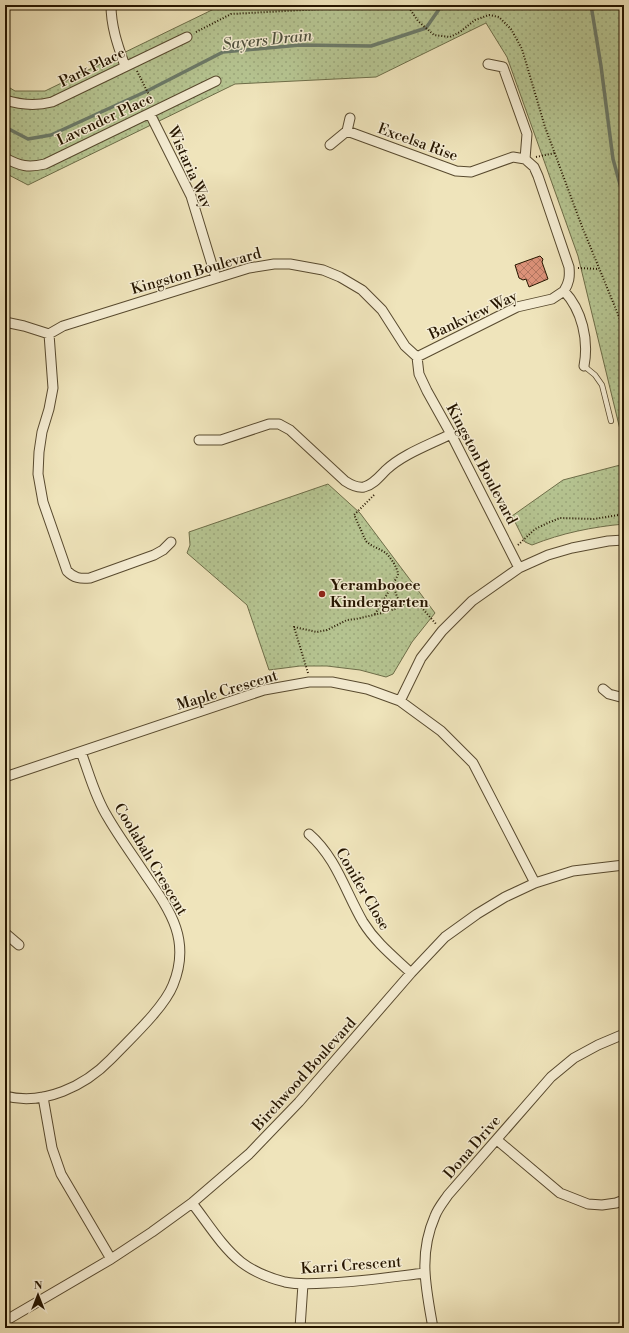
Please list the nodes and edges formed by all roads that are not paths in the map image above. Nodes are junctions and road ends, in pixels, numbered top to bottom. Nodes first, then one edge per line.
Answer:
1 (112, 5) edge
2 (187, 37) road end
3 (488, 64) dead end
4 (129, 65) junction
5 (216, 82) dead end
6 (5, 100) edge
7 (154, 112) junction
8 (350, 118) dead end
9 (348, 131) junction
10 (330, 145) dead end
11 (5, 158) edge
12 (524, 160) junction
13 (216, 278) junction
14 (564, 291) junction
15 (5, 322) edge
16 (49, 334) junction
17 (417, 357) junction
18 (584, 366) joint
19 (611, 421) dead end
20 (451, 434) junction
21 (199, 440) dead end
22 (624, 540) edge
23 (171, 542) dead end
24 (519, 568) junction
25 (603, 689) dead end
26 (624, 698) edge
27 (400, 701) junction
28 (82, 752) junction
29 (5, 778) edge
30 (309, 834) dead end
31 (624, 865) edge
32 (535, 883) junction
33 (5, 933) edge
34 (19, 945) dead end
35 (411, 973) junction
36 (624, 1034) edge
37 (5, 1096) edge
38 (43, 1097) junction
39 (497, 1140) junction
40 (624, 1200) edge
41 (192, 1203) junction
42 (111, 1259) junction
43 (424, 1273) junction
44 (303, 1284) junction
45 (5, 1321) edge
46 (300, 1328) edge
47 (433, 1328) edge

1 - 4 street
2 - 4 street, Park Place
3 - 12 street
4 - 6 street, Park Place
5 - 7 street, Lavender Place
7 - 11 street, Lavender Place
7 - 13 street, Wistaria Way
8 - 9 street
9 - 10 street
9 - 12 street, Excelsa Rise
12 - 14 street
13 - 16 street, Kingston Boulevard
13 - 17 street, Kingston Boulevard
14 - 17 street, Bankview Way
14 - 18 street
15 - 16 street
16 - 23 street
17 - 20 street, Kingston Boulevard
18 - 19 lane
20 - 21 street
20 - 24 street, Kingston Boulevard
22 - 24 street
24 - 27 street
25 - 26 street
27 - 28 street, Maple Crescent
27 - 32 street, Maple Crescent
28 - 29 street, Maple Crescent
28 - 38 street, Coolabah Crescent
30 - 35 street, Conifer Close
31 - 32 street, Birchwood Boulevard
32 - 35 street, Birchwood Boulevard
33 - 34 street
35 - 41 street, Birchwood Boulevard
36 - 39 street, Dona Drive
37 - 38 street, Coolabah Crescent
38 - 42 street
39 - 40 street
39 - 43 street, Dona Drive
41 - 42 street, Birchwood Boulevard
41 - 44 street, Karri Crescent
42 - 45 street, Birchwood Boulevard
43 - 44 street, Karri Crescent
43 - 47 street, Dona Drive
44 - 46 street

